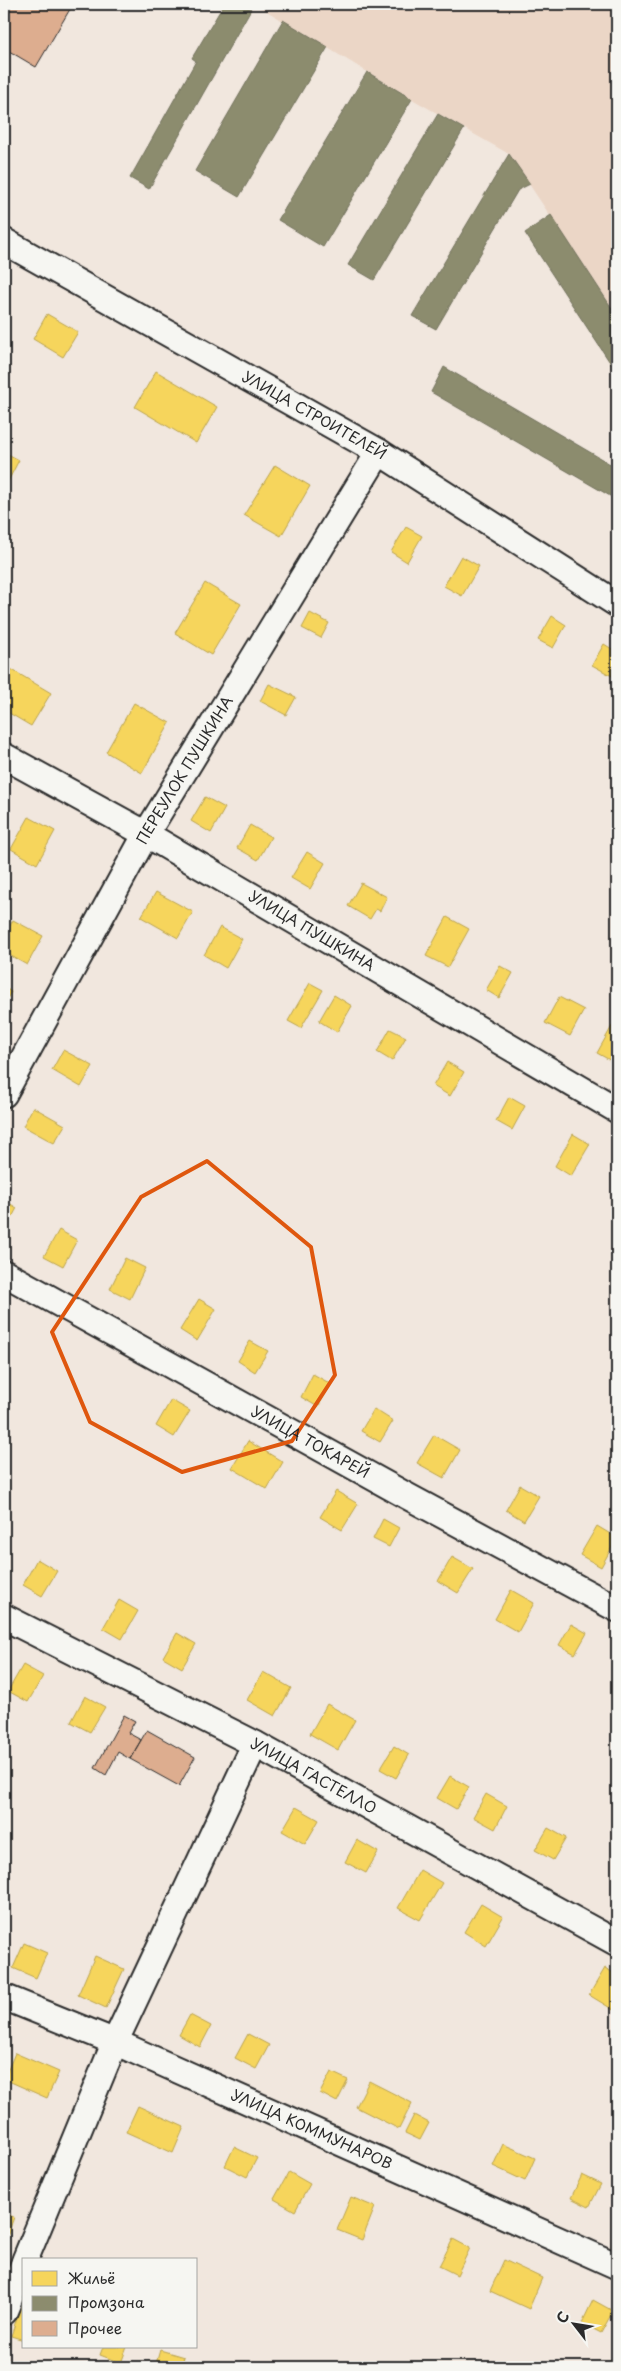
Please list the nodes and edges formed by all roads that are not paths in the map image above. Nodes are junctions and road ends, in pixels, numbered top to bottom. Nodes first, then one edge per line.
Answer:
1 (4, 241) edge
2 (379, 452) junction
3 (617, 604) edge
4 (4, 756) edge
5 (146, 834) junction
6 (4, 1094) edge
7 (617, 1110) edge
8 (4, 1273) edge
9 (617, 1609) edge
10 (4, 1617) edge
11 (255, 1744) junction
12 (617, 1943) edge
13 (4, 1997) edge
14 (115, 2042) junction
15 (26, 2258) edge
16 (617, 2266) edge
17 (22, 2269) edge
18 (4, 2312) edge

1 - 2 street, УЛИЦА СТРОИТЕЛЕЙ
2 - 3 street, УЛИЦА СТРОИТЕЛЕЙ
2 - 5 street, ПЕРЕУЛОК ПУШКИНА
4 - 5 street, УЛИЦА ПУШКИНА
5 - 6 street, ПЕРЕУЛОК ПУШКИНА
5 - 7 street, УЛИЦА ПУШКИНА
8 - 9 street, УЛИЦА ТОКАРЕЙ
10 - 11 street, УЛИЦА ГАСТЕЛЛО
11 - 12 street, УЛИЦА ГАСТЕЛЛО
11 - 14 street
13 - 14 street, УЛИЦА КОММУНАРОВ
14 - 15 street
14 - 16 street, УЛИЦА КОММУНАРОВ
17 - 18 street

